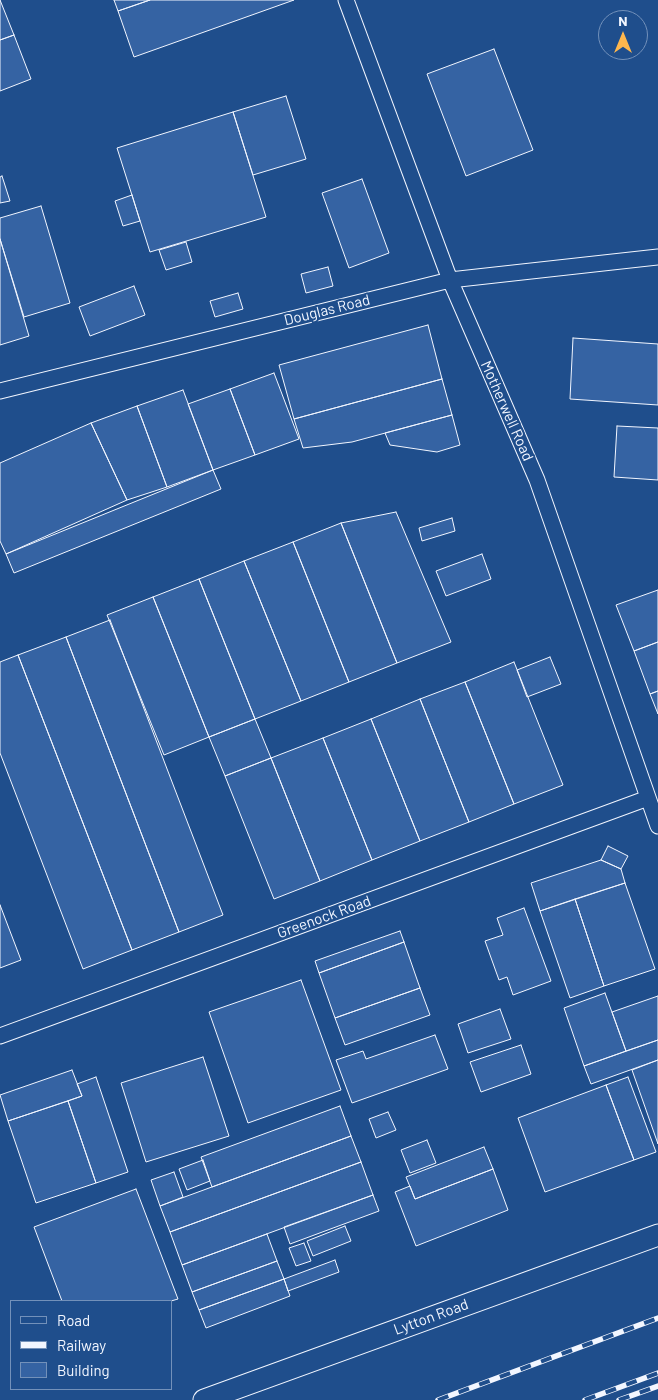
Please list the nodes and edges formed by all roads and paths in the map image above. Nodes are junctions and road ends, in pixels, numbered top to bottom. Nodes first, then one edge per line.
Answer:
1 (346, 0) edge
2 (658, 257) edge
3 (450, 280) junction
4 (0, 391) edge
5 (648, 798) junction
6 (658, 826) edge
7 (0, 1036) edge
8 (658, 1235) edge
9 (204, 1400) edge

1 - 3 street, Motherwell Road
2 - 3 street, Douglas Road
3 - 4 street, Douglas Road
3 - 5 street, Motherwell Road
5 - 6 street, Motherwell Road
5 - 7 street, Greenock Road
8 - 9 main road, Lytton Road

